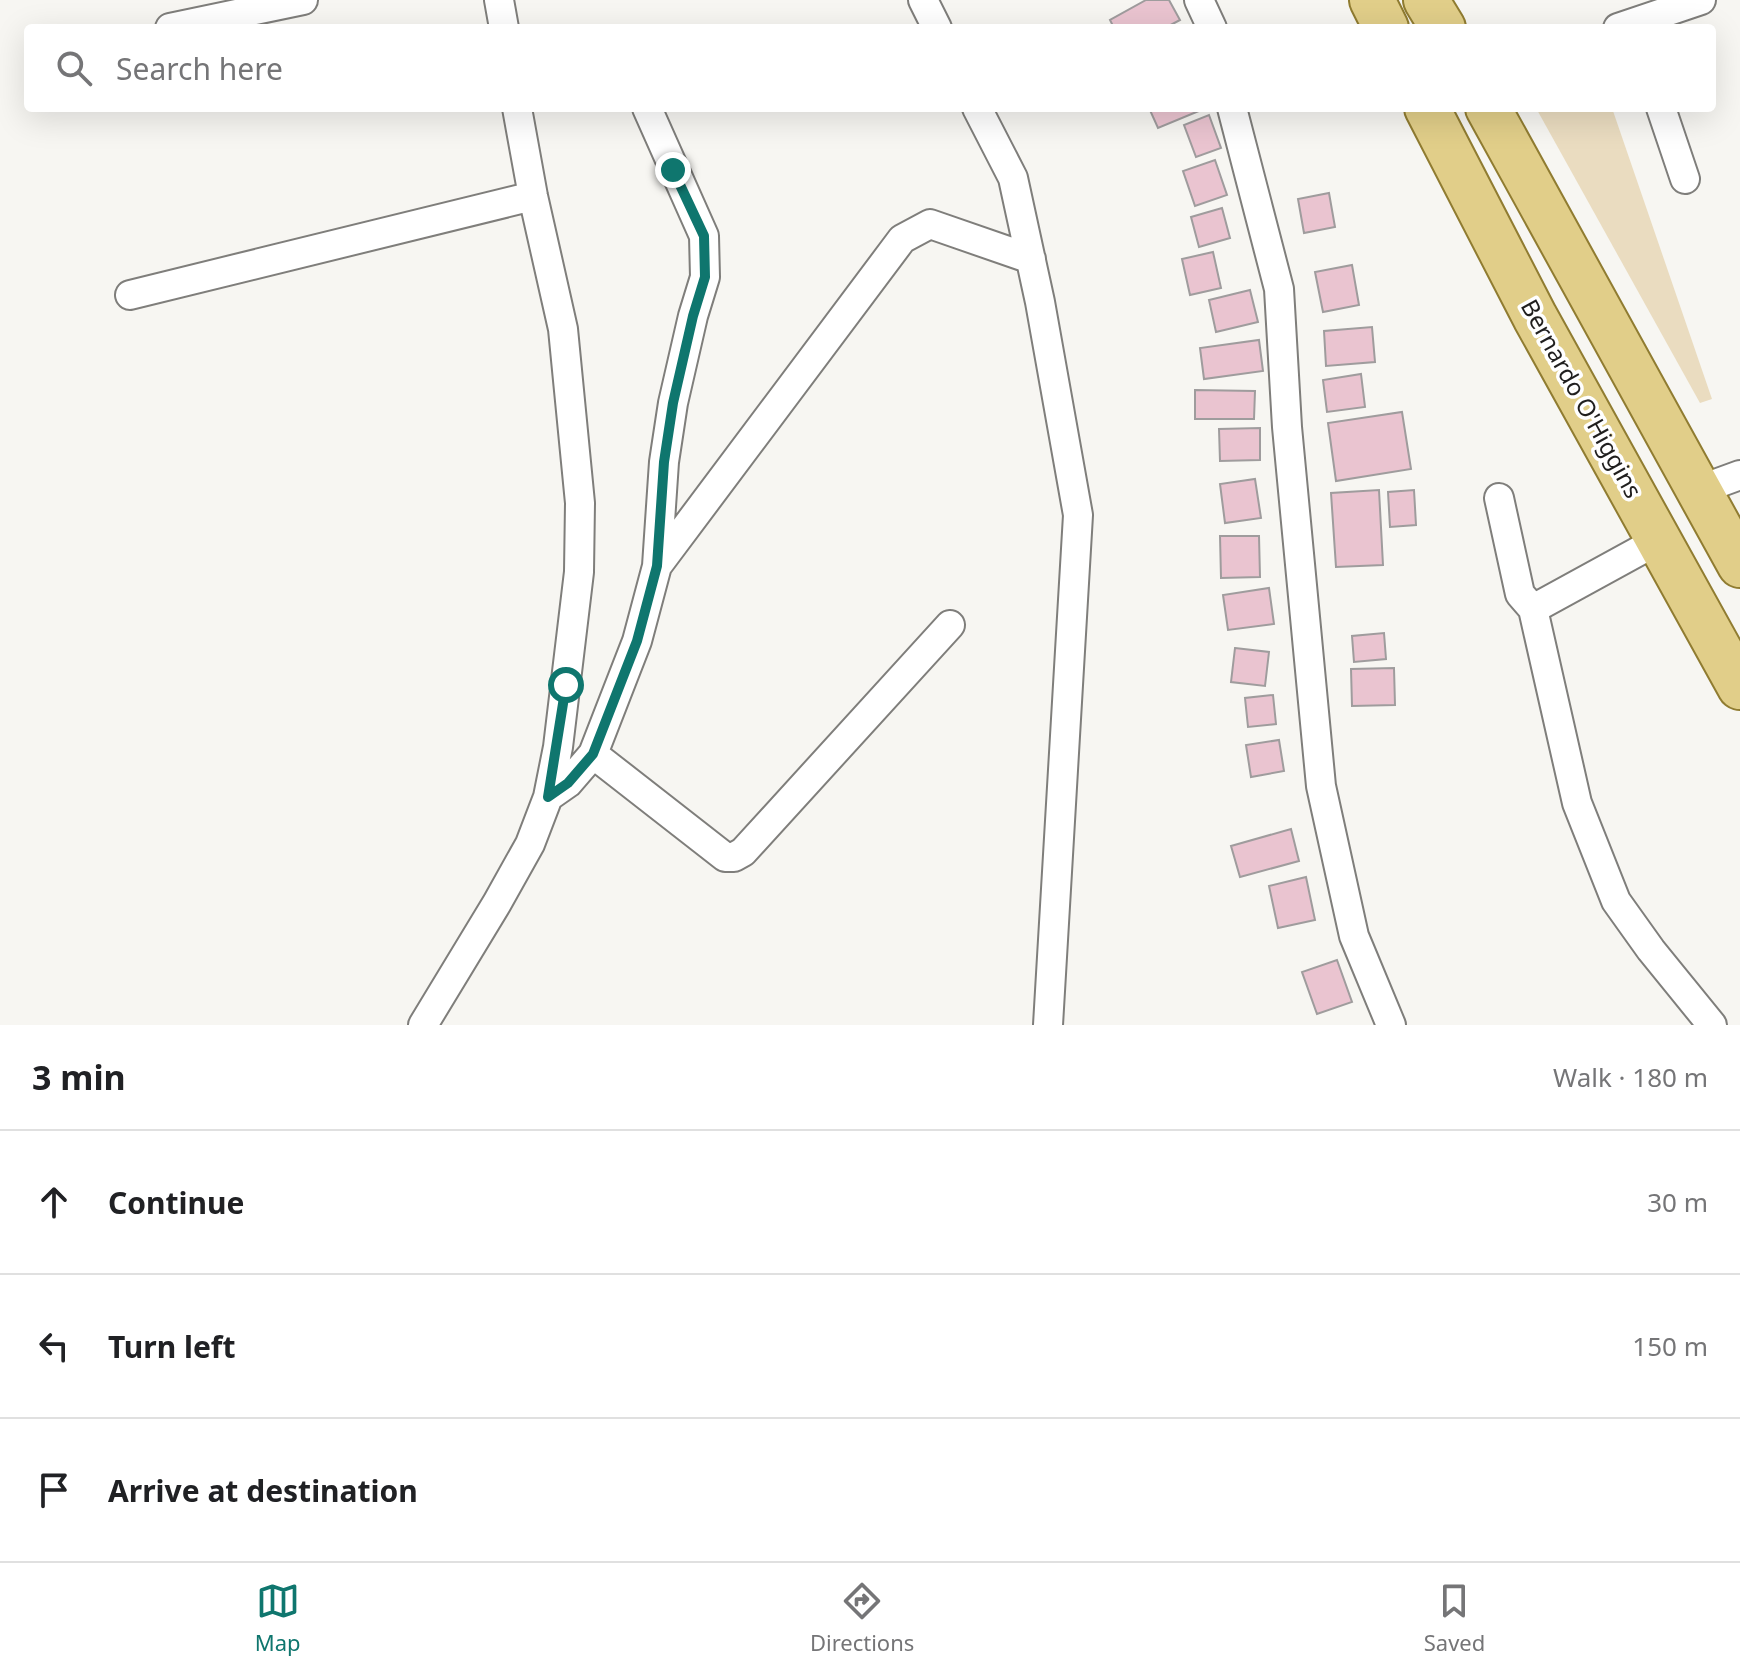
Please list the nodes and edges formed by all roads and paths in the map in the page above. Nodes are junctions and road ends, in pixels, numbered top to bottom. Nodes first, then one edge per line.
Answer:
1 (303, 0) edge
2 (499, 0) edge
3 (923, 0) edge
4 (1199, 0) edge
5 (1372, 0) edge
6 (1426, 0) edge
7 (1701, 0) edge
8 (189, 24) edge
9 (503, 24) edge
10 (935, 24) edge
11 (1210, 24) edge
12 (1384, 24) edge
13 (1441, 24) edge
14 (1634, 24) edge
15 (518, 112) edge
16 (649, 112) edge
17 (979, 112) edge
18 (1233, 112) edge
19 (1429, 112) edge
20 (1490, 112) edge
21 (1662, 112) edge
22 (1685, 179) dead end
23 (533, 196) junction
24 (1031, 259) junction
25 (130, 295) dead end
26 (1740, 475) edge
27 (1699, 490) junction
28 (1499, 498) dead end
29 (1659, 540) junction
30 (1740, 565) edge
31 (657, 566) junction
32 (1533, 609) junction
33 (950, 625) dead end
34 (1740, 687) edge
35 (593, 754) junction
36 (548, 797) junction
37 (423, 1025) edge
38 (1048, 1025) edge
39 (1391, 1025) edge
40 (1712, 1025) edge

1 - 8 street
2 - 9 street
3 - 10 street
4 - 11 street
5 - 12 main road
6 - 13 main road
7 - 14 street
15 - 23 street
16 - 31 street
17 - 24 street
18 - 39 street
19 - 29 main road, Bernardo O'Higgins
20 - 27 main road
21 - 22 street
23 - 25 street
23 - 36 street
24 - 31 street
24 - 38 street
26 - 27 street
27 - 30 main road
28 - 32 street
29 - 32 street
29 - 34 main road, Bernardo O'Higgins
31 - 35 street
32 - 40 street
33 - 35 street
35 - 36 street
36 - 37 street

